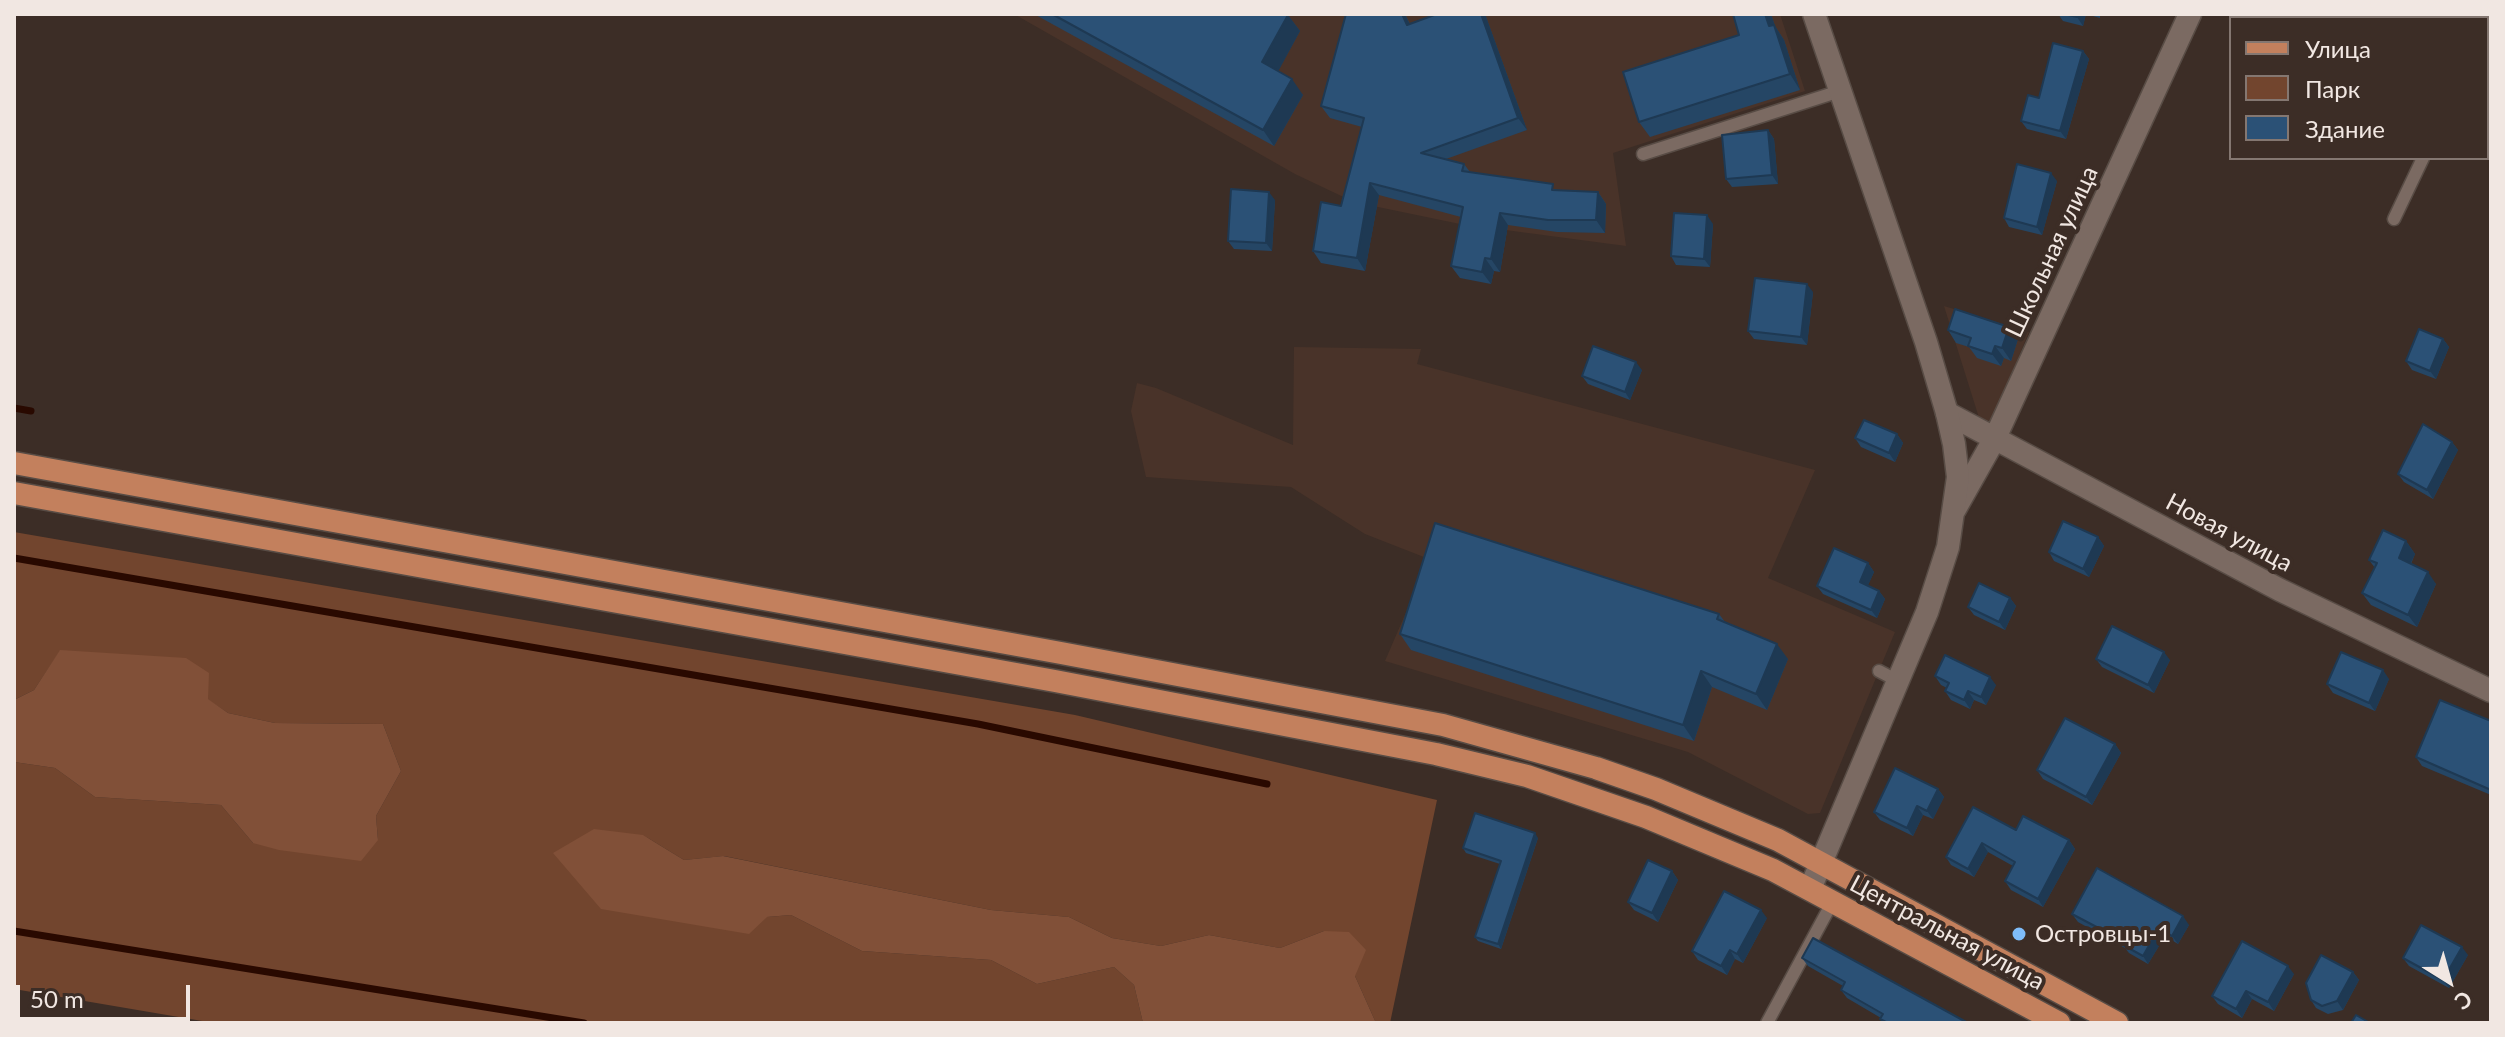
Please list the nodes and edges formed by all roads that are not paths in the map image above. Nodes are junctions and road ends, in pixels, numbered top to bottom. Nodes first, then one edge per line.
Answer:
1 (1814, 14) edge
2 (2190, 14) edge
3 (1840, 91) junction
4 (1643, 154) dead end
5 (2422, 160) edge
6 (2394, 219) dead end
7 (1947, 413) junction
8 (1995, 438) junction
9 (14, 463) edge
10 (14, 493) edge
11 (1955, 509) junction
12 (2491, 691) edge
13 (1822, 864) junction
14 (1810, 889) junction
15 (1833, 901) junction
16 (1767, 1023) edge
17 (2059, 1023) edge
18 (2117, 1023) edge

1 - 3 street
2 - 8 street, Школьная улица
3 - 4 lane
3 - 7 street
5 - 6 lane
7 - 8 street, Новая улица
7 - 11 street
8 - 11 street, Школьная улица
8 - 12 street, Новая улица
9 - 13 main road, Центральная улица
10 - 14 main road, Центральная улица
11 - 13 street
13 - 14 street
13 - 18 main road, Центральная улица
14 - 15 main road, Центральная улица
15 - 16 lane
15 - 17 main road, Центральная улица

